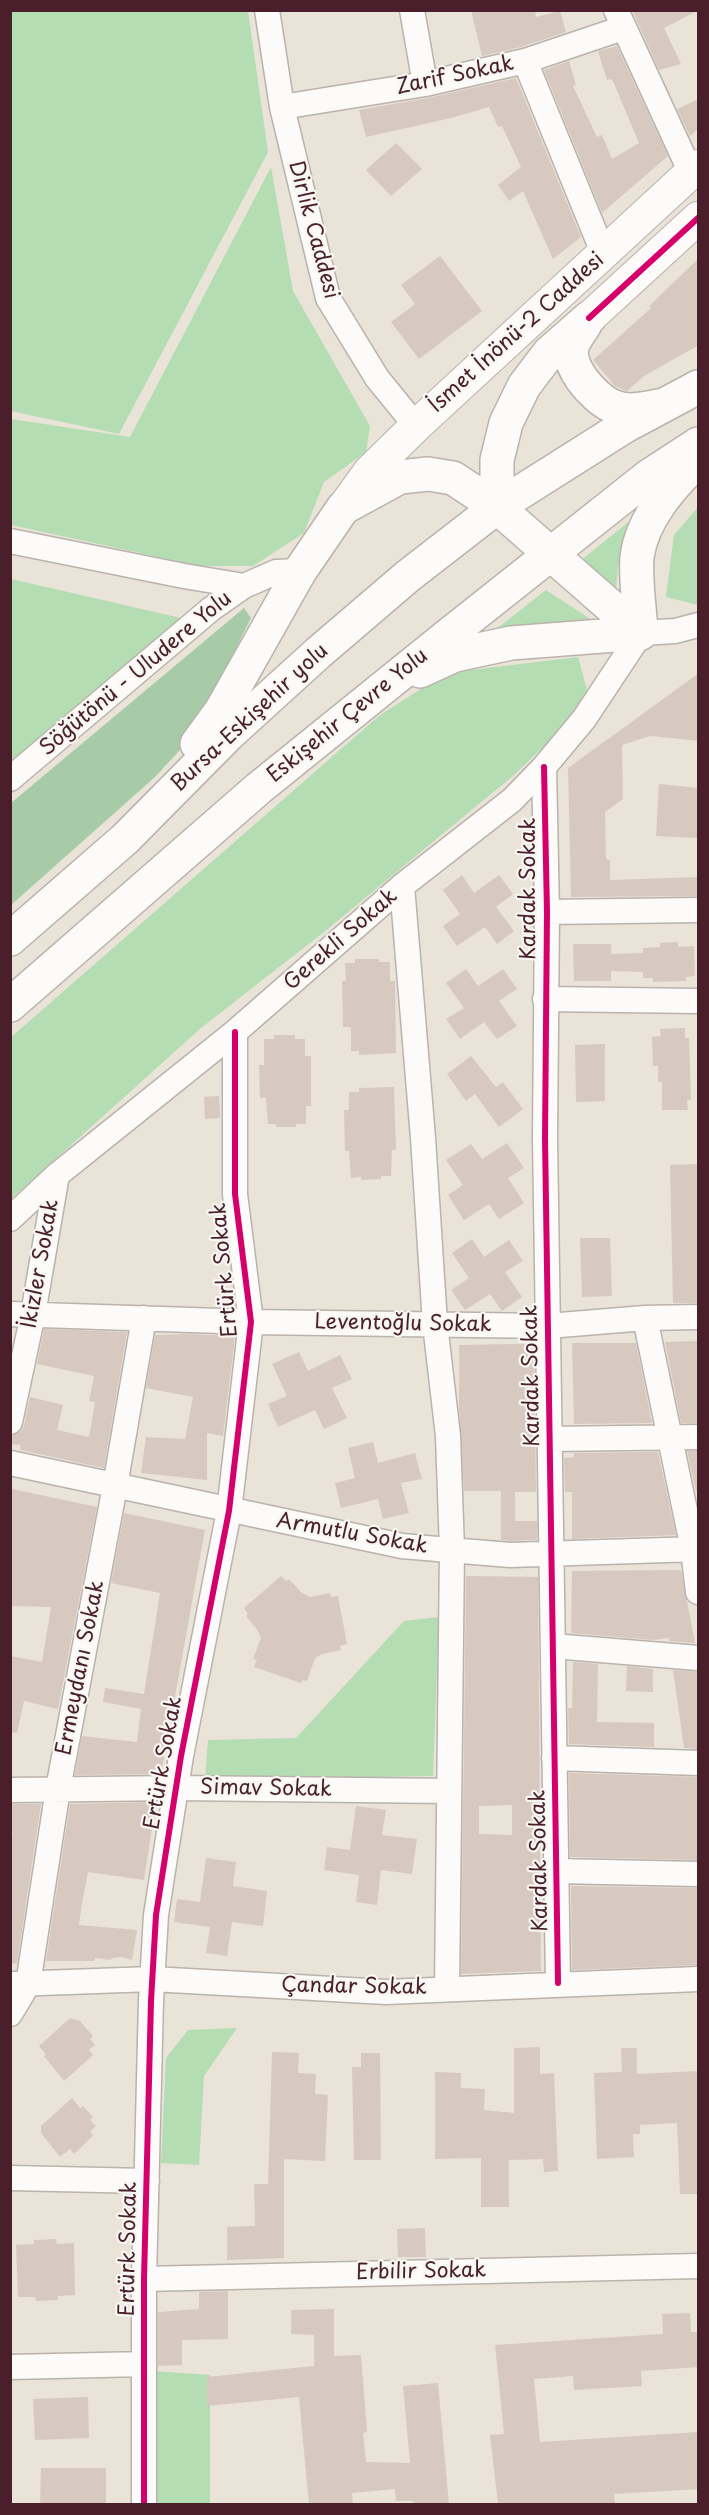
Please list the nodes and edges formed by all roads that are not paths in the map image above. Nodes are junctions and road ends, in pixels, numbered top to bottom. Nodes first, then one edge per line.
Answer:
1 (267, 10) edge
2 (412, 10) edge
3 (620, 19) edge
4 (525, 61) junction
5 (425, 84) junction
6 (282, 107) junction
7 (695, 169) edge
8 (699, 218) edge
9 (604, 255) junction
10 (590, 318) junction
11 (699, 387) edge
12 (662, 405) junction
13 (416, 426) junction
14 (699, 444) edge
15 (699, 460) edge
16 (497, 507) junction
17 (344, 508) junction
18 (10, 541) edge
19 (551, 555) junction
20 (300, 571) junction
21 (244, 586) junction
22 (699, 626) edge
23 (641, 633) junction
24 (383, 687) junction
25 (544, 767) junction
26 (10, 779) edge
27 (125, 839) junction
28 (402, 886) junction
29 (699, 910) edge
30 (547, 912) junction
31 (10, 939) edge
32 (545, 999) junction
33 (699, 1001) edge
34 (10, 1005) edge
35 (235, 1032) junction
36 (57, 1175) junction
37 (10, 1219) edge
38 (22, 1314) edge
39 (699, 1317) edge
40 (144, 1318) junction
41 (645, 1318) junction
42 (251, 1322) junction
43 (435, 1324) junction
44 (548, 1326) junction
45 (10, 1422) edge
46 (670, 1437) junction
47 (699, 1437) edge
48 (550, 1439) junction
49 (10, 1463) edge
50 (116, 1486) junction
51 (228, 1511) junction
52 (696, 1549) edge
53 (452, 1550) junction
54 (551, 1552) junction
55 (699, 1592) edge
56 (553, 1646) junction
57 (699, 1658) edge
58 (554, 1758) junction
59 (699, 1763) edge
60 (176, 1788) junction
61 (58, 1789) junction
62 (10, 1790) edge
63 (449, 1791) junction
64 (557, 1871) junction
65 (699, 1874) edge
66 (152, 1979) junction
67 (699, 1979) edge
68 (558, 1983) junction
69 (19, 1984) edge
70 (447, 1989) junction
71 (10, 2014) edge
72 (10, 2178) edge
73 (147, 2181) junction
74 (699, 2266) edge
75 (144, 2279) junction
76 (144, 2364) junction
77 (10, 2367) edge
78 (144, 2505) edge

1 - 6 street, Dirlik Caddesi
2 - 5 street
3 - 4 street, Zarif Sokak
3 - 7 street
4 - 5 street, Zarif Sokak
4 - 9 street
5 - 6 street, Zarif Sokak
6 - 13 street, Dirlik Caddesi
7 - 9 main road, İsmet İnönü-2 Caddesi
8 - 10 main road, İsmet İnönü-2 Caddesi
9 - 13 main road, İsmet İnönü-2 Caddesi
10 - 12 highway
10 - 16 highway
11 - 12 highway
12 - 16 highway
13 - 17 main road, İsmet İnönü-2 Caddesi
14 - 19 highway, Eskişehir Çevre Yolu
15 - 23 highway
16 - 17 highway
16 - 19 highway
16 - 27 highway, Bursa-Eskişehir yolu
17 - 20 highway
18 - 21 street
19 - 23 highway
19 - 24 highway, Eskişehir Çevre Yolu
20 - 21 street, Söğütönü - Uludere Yolu
20 - 27 highway
21 - 26 street, Söğütönü - Uludere Yolu
22 - 23 street
23 - 24 highway
23 - 25 street, Gerekli Sokak
24 - 34 highway, Eskişehir Çevre Yolu
25 - 28 street, Gerekli Sokak
25 - 30 street, Kardak Sokak
27 - 31 highway, Bursa-Eskişehir yolu
28 - 35 street, Gerekli Sokak
28 - 43 street
29 - 30 street
30 - 32 street, Kardak Sokak
32 - 33 street
32 - 44 street, Kardak Sokak
35 - 36 street, Gerekli Sokak
35 - 42 street, Ertürk Sokak
36 - 37 street, Gerekli Sokak
36 - 38 street, İkizler Sokak
38 - 40 street
38 - 45 street, İkizler Sokak
39 - 41 street, Leventoğlu Sokak
40 - 42 street, Leventoğlu Sokak
40 - 50 street, Ermeydanı Sokak
41 - 44 street, Leventoğlu Sokak
41 - 46 street
42 - 43 street, Leventoğlu Sokak
42 - 51 street, Ertürk Sokak
43 - 44 street, Leventoğlu Sokak
43 - 53 street
44 - 48 street, Kardak Sokak
46 - 47 street
46 - 48 street
46 - 52 street
48 - 54 street, Kardak Sokak
49 - 50 street, Armutlu Sokak
50 - 51 street, Armutlu Sokak
50 - 61 street, Ermeydanı Sokak
51 - 53 street, Armutlu Sokak
51 - 60 street, Ertürk Sokak
52 - 54 street, Armutlu Sokak
52 - 55 street
53 - 54 street, Armutlu Sokak
53 - 63 street
54 - 56 street, Kardak Sokak
56 - 57 street
56 - 58 street, Kardak Sokak
58 - 59 street
58 - 64 street, Kardak Sokak
60 - 61 street, Simav Sokak
60 - 63 street, Simav Sokak
60 - 66 street, Ertürk Sokak
61 - 62 street, Simav Sokak
61 - 69 street, Ermeydanı Sokak
63 - 70 street
64 - 65 street
64 - 68 street, Kardak Sokak
66 - 69 street, Çandar Sokak
66 - 70 street, Çandar Sokak
66 - 73 street, Ertürk Sokak
67 - 68 street, Çandar Sokak
68 - 70 street, Çandar Sokak
69 - 71 street, Ermeydanı Sokak
72 - 73 street
73 - 75 street, Ertürk Sokak
74 - 75 street, Erbilir Sokak
75 - 76 street, Ertürk Sokak
76 - 77 street
76 - 78 street, Ertürk Sokak

